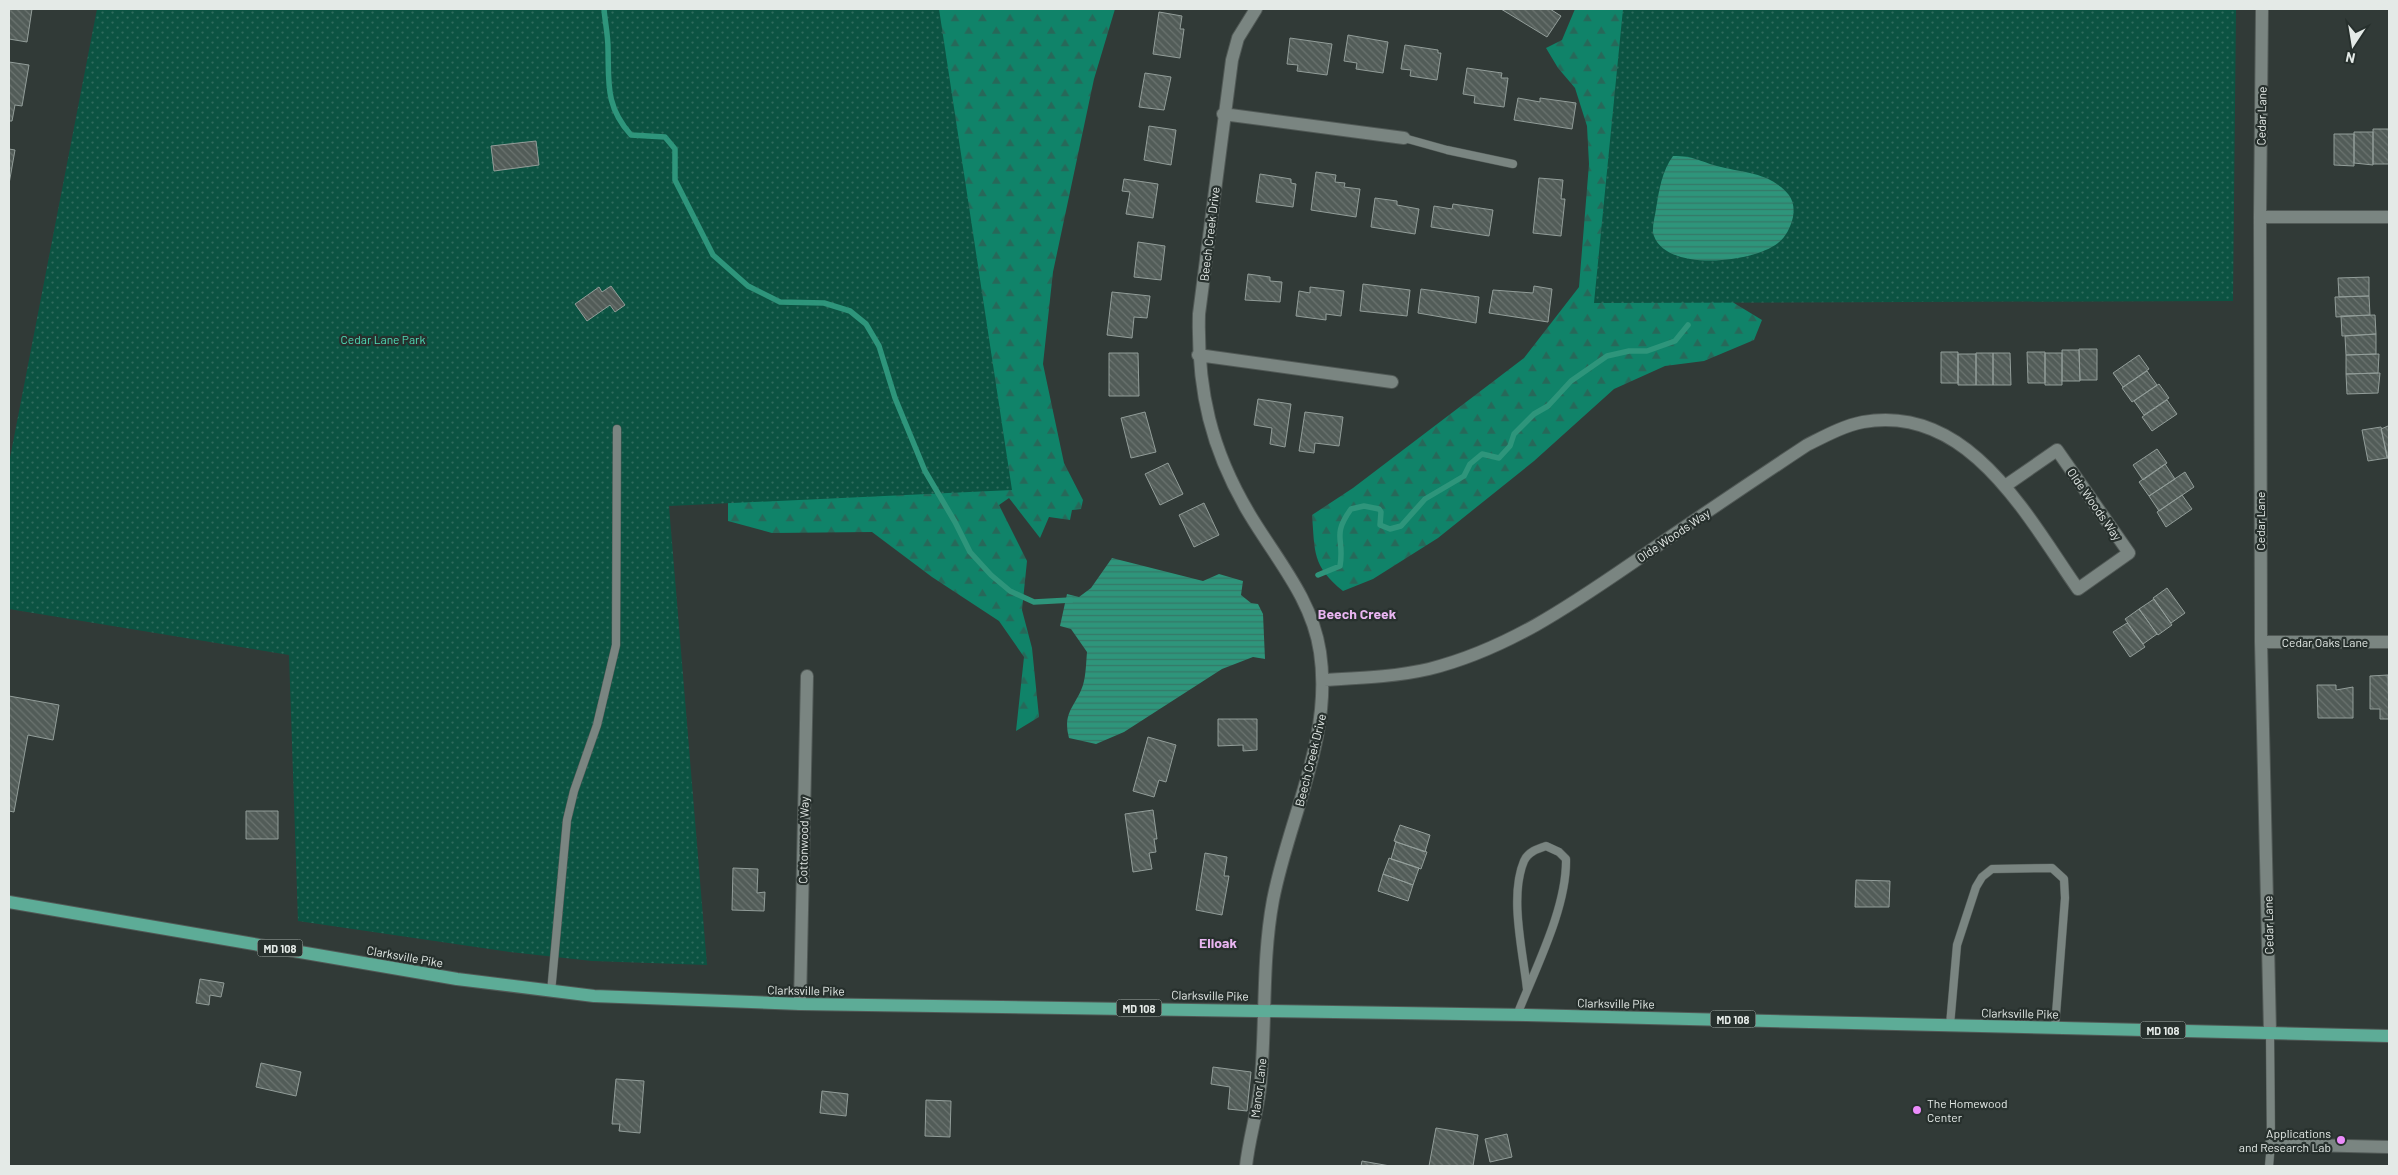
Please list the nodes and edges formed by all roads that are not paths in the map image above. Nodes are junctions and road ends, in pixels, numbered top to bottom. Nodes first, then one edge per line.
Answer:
1 (1256, 9) edge
2 (2262, 9) edge
3 (1223, 114) junction
4 (1404, 138) joint
5 (1513, 164) dead end
6 (2260, 217) junction
7 (2389, 217) edge
8 (1198, 355) junction
9 (1392, 382) dead end
10 (617, 429) dead end
11 (2005, 486) junction
12 (2261, 642) junction
13 (2389, 642) edge
14 (807, 676) dead end
15 (1324, 680) junction
16 (9, 902) edge
17 (1527, 989) junction
18 (551, 992) junction
19 (800, 1004) junction
20 (1264, 1010) junction
21 (1517, 1014) junction
22 (1950, 1025) junction
23 (2055, 1027) junction
24 (2270, 1032) junction
25 (2389, 1036) edge
26 (2271, 1144) junction
27 (2389, 1147) edge
28 (1246, 1166) edge
29 (2269, 1166) edge

1 - 3 street, Beech Creek Drive
2 - 6 street, Cedar Lane
3 - 4 street
3 - 8 street, Beech Creek Drive
4 - 5 lane
6 - 7 street
6 - 12 street, Cedar Lane
8 - 9 street
8 - 15 street, Beech Creek Drive
10 - 18 lane
11 - 11 street, Olde Woods Way
11 - 15 street, Olde Woods Way
12 - 13 street, Cedar Oaks Lane
12 - 24 street, Cedar Lane
14 - 19 street, Cottonwood Way
15 - 20 street, Beech Creek Drive
16 - 18 main road, Clarksville Pike / MD 108
17 - 17 lane
17 - 21 lane
18 - 19 main road, Clarksville Pike / MD 108
19 - 20 main road, Clarksville Pike / MD 108
20 - 21 main road, Clarksville Pike / MD 108
20 - 28 street, Manor Lane
21 - 22 main road, Clarksville Pike / MD 108
22 - 23 main road, Clarksville Pike / MD 108
22 - 23 lane
23 - 24 main road, Clarksville Pike / MD 108
24 - 25 main road, Clarksville Pike / MD 108
24 - 26 lane
26 - 27 street
26 - 29 lane

